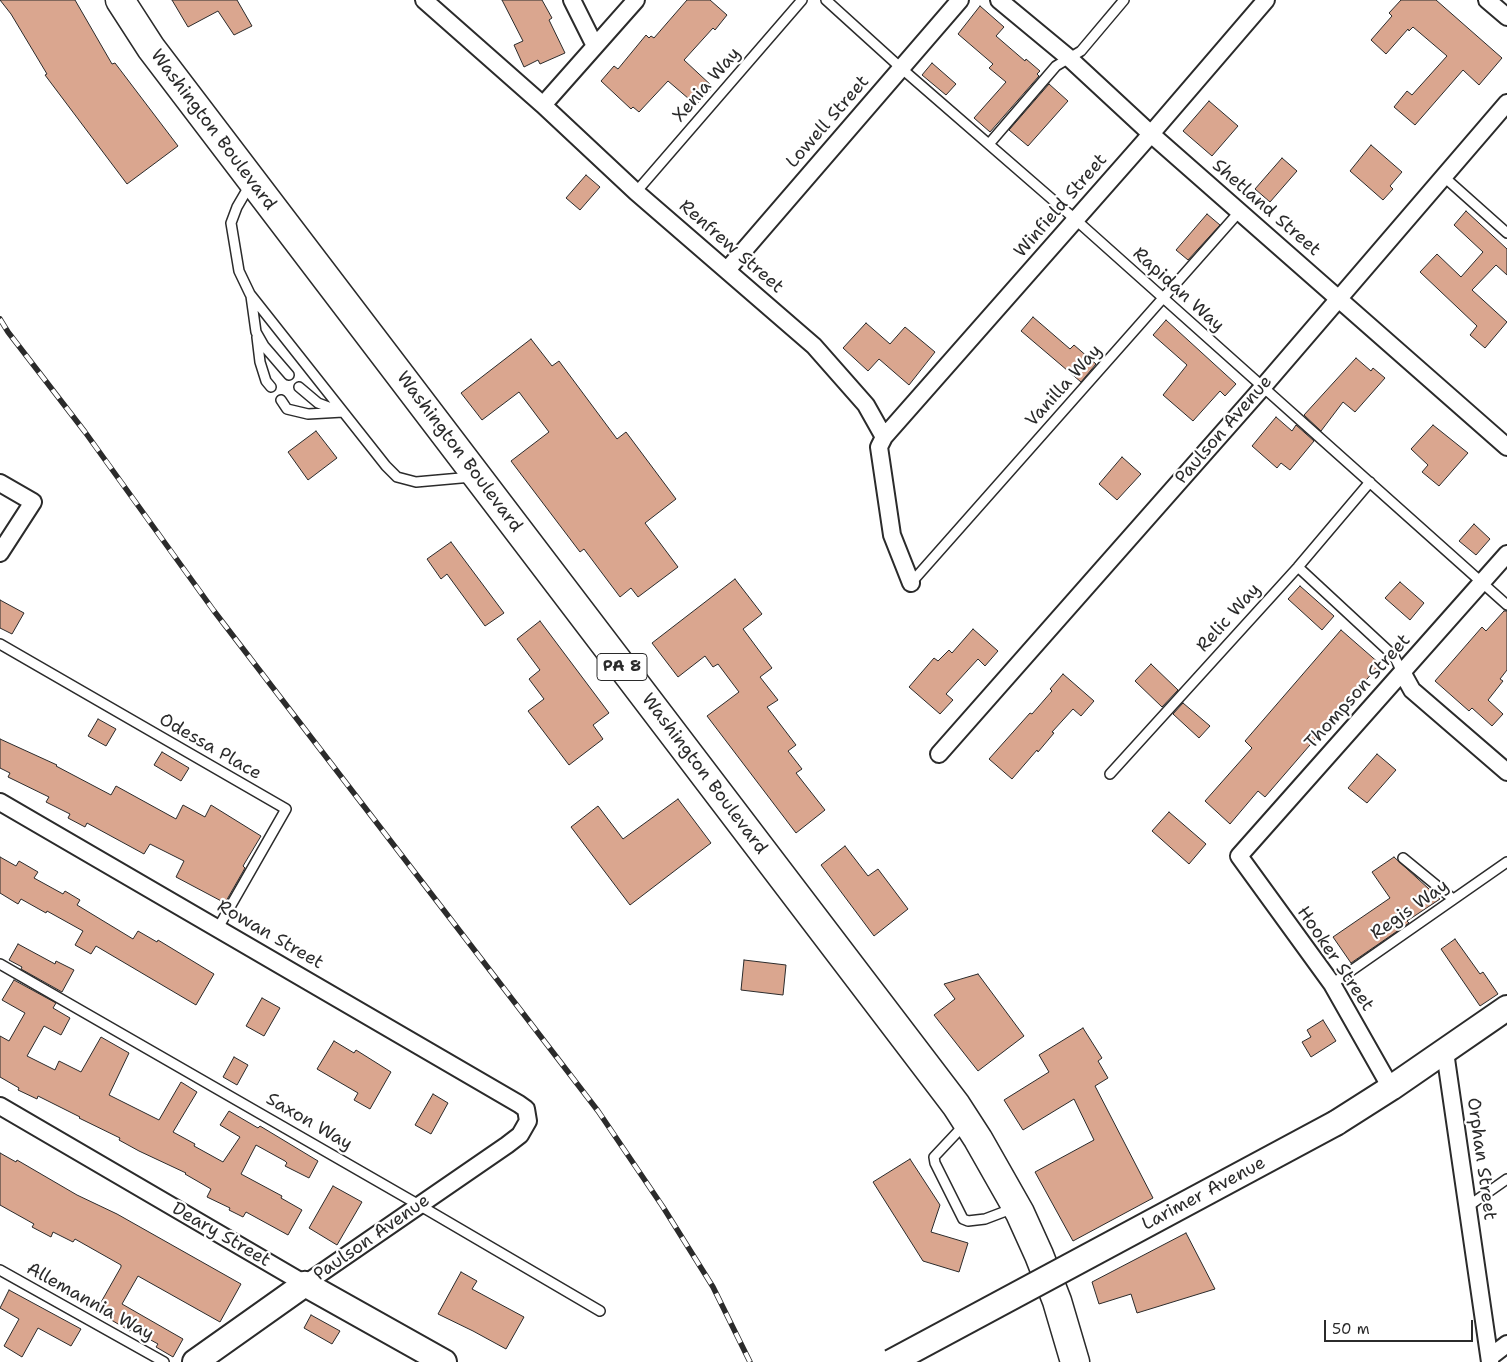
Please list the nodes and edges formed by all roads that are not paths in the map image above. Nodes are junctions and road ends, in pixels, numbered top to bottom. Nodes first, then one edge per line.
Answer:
1 (120, 0) edge
2 (424, 0) edge
3 (572, 0) edge
4 (636, 0) edge
5 (802, 0) edge
6 (826, 0) edge
7 (960, 0) edge
8 (999, 0) edge
9 (1124, 0) edge
10 (1266, 0) edge
11 (1487, 0) edge
12 (1507, 17) edge
13 (595, 46) junction
14 (1069, 58) junction
15 (901, 68) junction
16 (1507, 103) edge
17 (543, 105) junction
18 (1151, 134) junction
19 (989, 144) junction
20 (1443, 176) junction
21 (252, 181) junction
22 (636, 192) junction
23 (1240, 211) junction
24 (1076, 220) junction
25 (1507, 232) edge
26 (728, 270) junction
27 (250, 294) junction
28 (1340, 298) junction
29 (1163, 299) junction
30 (256, 332) junction
31 (289, 375) dead end
32 (271, 387) dead end
33 (299, 387) dead end
34 (1262, 388) junction
35 (280, 400) dead end
36 (344, 412) junction
37 (884, 437) junction
38 (1507, 446) edge
39 (477, 476) junction
40 (1370, 482) junction
41 (0, 483) edge
42 (0, 553) edge
43 (1507, 554) edge
44 (1298, 567) junction
45 (911, 583) joint
46 (1482, 583) junction
47 (1507, 605) edge
48 (0, 644) edge
49 (1402, 672) junction
50 (939, 754) dead end
51 (1507, 772) edge
52 (1110, 774) dead end
53 (0, 802) edge
54 (1239, 856) joint
55 (1403, 858) dead end
56 (1507, 862) edge
57 (1454, 899) junction
58 (218, 928) junction
59 (0, 964) edge
60 (1332, 984) junction
61 (1507, 1008) edge
62 (1445, 1052) junction
63 (1391, 1088) junction
64 (519, 1104) joint
65 (0, 1106) edge
66 (967, 1122) junction
67 (1507, 1179) edge
68 (419, 1205) junction
69 (1467, 1207) junction
70 (1016, 1208) junction
71 (0, 1270) edge
72 (305, 1284) junction
73 (600, 1311) dead end
74 (1507, 1344) edge
75 (1490, 1360) edge
76 (164, 1362) edge
77 (195, 1362) edge
78 (444, 1362) edge
79 (891, 1362) edge
80 (1075, 1362) edge

1 - 21 highway, Washington Boulevard / PA 8
2 - 17 street, Renfrew Street
3 - 13 street
4 - 13 street
5 - 22 lane, Xenia Way
6 - 15 lane, Rapidan Way
7 - 15 street, Lowell Street
8 - 14 street, Shetland Street
9 - 14 lane
10 - 18 street, Winfield Street
11 - 12 street
13 - 17 street
14 - 18 street, Shetland Street
14 - 19 lane
15 - 19 lane, Rapidan Way
15 - 26 street, Lowell Street
16 - 20 street, Paulson Avenue
17 - 22 street, Renfrew Street
18 - 23 street, Shetland Street
18 - 24 street, Winfield Street
19 - 24 lane, Rapidan Way
20 - 25 lane
20 - 28 street, Paulson Avenue
21 - 27 lane
21 - 39 highway, Washington Boulevard / PA 8
22 - 26 street, Renfrew Street
23 - 28 street, Shetland Street
23 - 29 lane, Vanilla Way
24 - 29 lane, Rapidan Way
24 - 37 street, Winfield Street
26 - 37 street, Renfrew Street
27 - 30 lane
27 - 36 lane
28 - 34 street, Paulson Avenue
28 - 38 street, Shetland Street
29 - 34 lane, Rapidan Way
29 - 45 lane, Vanilla Way
30 - 31 lane
30 - 32 lane
33 - 36 lane
34 - 40 lane, Rapidan Way
34 - 50 street, Paulson Avenue
35 - 36 lane
36 - 39 lane
37 - 45 street
39 - 66 highway, Washington Boulevard / PA 8
40 - 44 lane, Relic Way
40 - 46 lane, Rapidan Way
41 - 42 street
43 - 46 street, Thompson Street
44 - 49 lane
44 - 52 lane, Relic Way
46 - 47 lane, Rapidan Way
46 - 49 street, Thompson Street
48 - 58 lane, Odessa Place
49 - 51 street
49 - 54 street, Thompson Street
53 - 58 street, Rowan Street
54 - 60 street, Hooker Street
55 - 57 lane
56 - 57 lane, Regis Way
57 - 60 lane, Regis Way
58 - 64 street, Rowan Street
59 - 68 lane, Saxon Way
60 - 63 street, Hooker Street
61 - 62 street, Larimer Avenue
62 - 63 street, Larimer Avenue
62 - 69 street, Orphan Street
63 - 79 street, Larimer Avenue, bridge
64 - 68 street, Paulson Avenue
65 - 72 street, Deary Street
66 - 70 highway, Washington Boulevard / PA 8
66 - 70 lane
67 - 69 lane
68 - 72 street, Paulson Avenue
68 - 73 lane, Saxon Way
69 - 75 street, Orphan Street
70 - 80 highway, Washington Boulevard / PA 8
71 - 76 lane, Allemannia Way
72 - 77 street, Paulson Avenue
72 - 78 street, Deary Street
74 - 75 street

